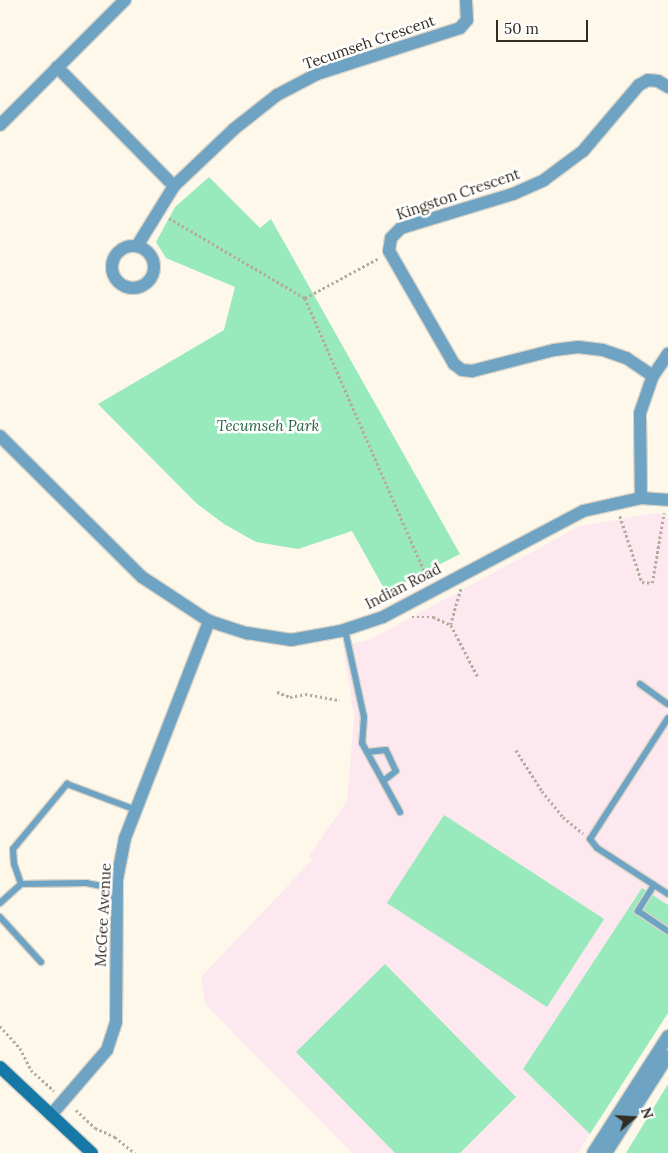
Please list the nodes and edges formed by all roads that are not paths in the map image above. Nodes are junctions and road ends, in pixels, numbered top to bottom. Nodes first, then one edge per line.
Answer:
1 (125, 0) edge
2 (466, 0) edge
3 (58, 67) junction
4 (668, 87) edge
5 (0, 125) edge
6 (174, 186) junction
7 (138, 246) dead end
8 (668, 354) edge
9 (653, 376) junction
10 (0, 436) edge
11 (641, 498) junction
12 (668, 500) edge
13 (210, 621) junction
14 (345, 630) junction
15 (640, 684) dead end
16 (668, 704) edge
17 (668, 718) edge
18 (367, 752) junction
19 (383, 781) junction
20 (136, 810) junction
21 (400, 812) dead end
22 (21, 884) junction
23 (654, 885) junction
24 (117, 890) junction
25 (667, 891) edge
26 (0, 903) edge
27 (0, 917) edge
28 (668, 931) edge
29 (41, 962) dead end
30 (668, 1036) edge
31 (668, 1056) edge
32 (0, 1067) edge
33 (655, 1067) junction
34 (51, 1115) junction
35 (92, 1153) edge
36 (593, 1153) edge
37 (606, 1153) edge

1 - 3 street
2 - 6 street, Tecumseh Crescent
3 - 5 street
3 - 6 street
4 - 9 street, Kingston Crescent
6 - 7 street, Tecumseh Crescent
8 - 9 street
9 - 11 street
10 - 13 street, Indian Road
11 - 12 street, Indian Road
11 - 14 street, Indian Road
13 - 14 street, Indian Road
13 - 20 street, McGee Avenue
14 - 18 lane
15 - 16 lane
17 - 23 lane
18 - 19 lane
18 - 19 lane
19 - 21 lane
20 - 22 lane
20 - 24 street, McGee Avenue
22 - 24 lane
22 - 26 lane
23 - 25 lane
23 - 28 lane
24 - 34 street, McGee Avenue
27 - 29 lane
30 - 33 street
31 - 33 street
32 - 34 main road
33 - 36 street
33 - 37 street
34 - 35 main road

